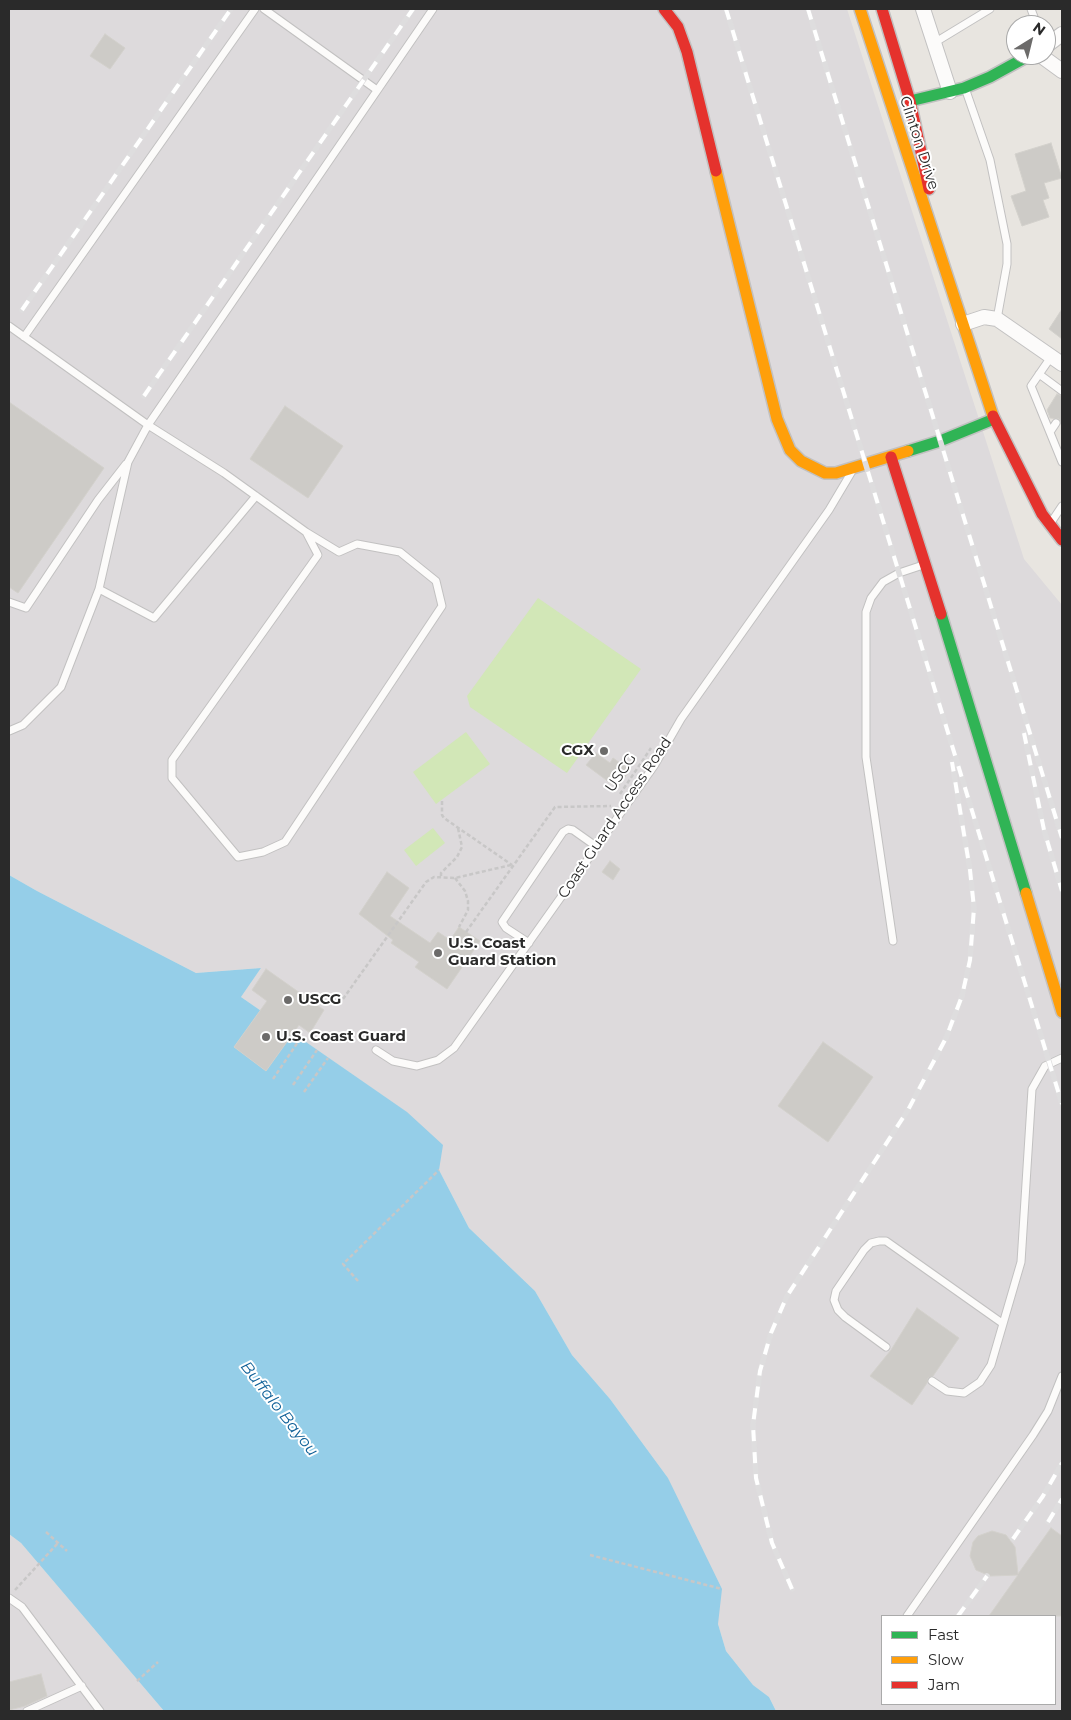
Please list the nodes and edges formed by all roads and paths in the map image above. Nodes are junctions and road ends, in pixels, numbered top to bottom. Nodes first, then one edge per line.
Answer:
1 (255, 9) edge
2 (264, 9) edge
3 (433, 9) edge
4 (664, 9) edge
5 (860, 9) edge
6 (882, 9) edge
7 (923, 9) edge
8 (990, 9) edge
9 (934, 43) junction
10 (1010, 65) edge
11 (964, 88) junction
12 (377, 90) junction
13 (950, 92) junction
14 (910, 101) junction
15 (951, 285) junction
16 (997, 318) junction
17 (963, 324) junction
18 (9, 326) edge
19 (24, 337) junction
20 (1057, 360) edge
21 (1039, 374) junction
22 (1062, 391) edge
23 (994, 419) junction
24 (1056, 423) dead end
25 (148, 425) junction
26 (1050, 432) junction
27 (1060, 449) edge
28 (891, 457) junction
29 (128, 462) junction
30 (1062, 462) edge
31 (856, 466) junction
32 (256, 496) junction
33 (1062, 506) edge
34 (1050, 524) junction
35 (306, 532) junction
36 (1062, 540) edge
37 (926, 564) junction
38 (99, 589) junction
39 (9, 602) edge
40 (9, 732) edge
41 (654, 744) dead end
42 (442, 801) dead end
43 (458, 828) junction
44 (597, 847) junction
45 (512, 865) junction
46 (442, 876) junction
47 (455, 878) junction
48 (459, 926) dead end
49 (466, 932) dead end
50 (893, 941) dead end
51 (529, 943) junction
52 (343, 999) dead end
53 (1062, 1012) edge
54 (300, 1039) dead end
55 (317, 1050) dead end
56 (376, 1050) dead end
57 (328, 1058) dead end
58 (1062, 1058) edge
59 (273, 1079) dead end
60 (293, 1085) dead end
61 (304, 1092) dead end
62 (439, 1170) dead end
63 (358, 1281) dead end
64 (1002, 1323) junction
65 (886, 1348) dead end
66 (1062, 1376) edge
67 (932, 1381) dead end
68 (46, 1532) dead end
69 (58, 1543) junction
70 (67, 1551) dead end
71 (590, 1555) dead end
72 (722, 1589) dead end
73 (9, 1597) edge
74 (908, 1615) edge
75 (158, 1662) dead end
76 (137, 1681) dead end
77 (82, 1686) junction
78 (28, 1711) edge
79 (100, 1711) edge

1 - 19 lane
2 - 12 lane
3 - 12 lane
4 - 31 street
5 - 15 street, Clinton Drive
6 - 14 street, Clinton Drive
7 - 9 street
8 - 9 lane
9 - 13 street
10 - 11 street
11 - 13 street
11 - 16 lane
12 - 25 lane
13 - 14 street
14 - 15 street, Clinton Drive
15 - 17 street, Clinton Drive
16 - 17 street
16 - 20 street
17 - 23 street, Clinton Drive
18 - 19 lane
19 - 25 lane
20 - 21 lane
21 - 22 lane
21 - 26 lane
23 - 28 street
23 - 34 street, Clinton Drive
24 - 26 lane
25 - 29 lane
25 - 32 lane
26 - 27 lane
27 - 30 lane
28 - 31 street
28 - 37 street
29 - 38 lane
29 - 39 lane
31 - 44 lane, Coast Guard Access Road
32 - 35 lane
32 - 38 lane
33 - 34 lane
34 - 36 street, Clinton Drive
35 - 35 lane
37 - 50 lane
37 - 53 street
38 - 40 lane
41 - 45 path, USCG
42 - 43 path
43 - 45 path
43 - 46 path
44 - 51 lane, Coast Guard Access Road
44 - 51 lane
45 - 47 path
45 - 49 path, USCG
46 - 47 path
46 - 52 path
47 - 48 path
51 - 56 lane, Coast Guard Access Road
54 - 59 path
55 - 60 path
57 - 61 path
58 - 64 lane
62 - 63 path
64 - 65 lane
64 - 67 lane
66 - 74 lane
68 - 69 path
69 - 70 path
69 - 73 path
71 - 72 path
73 - 77 lane
75 - 76 path
77 - 78 lane
77 - 79 lane

